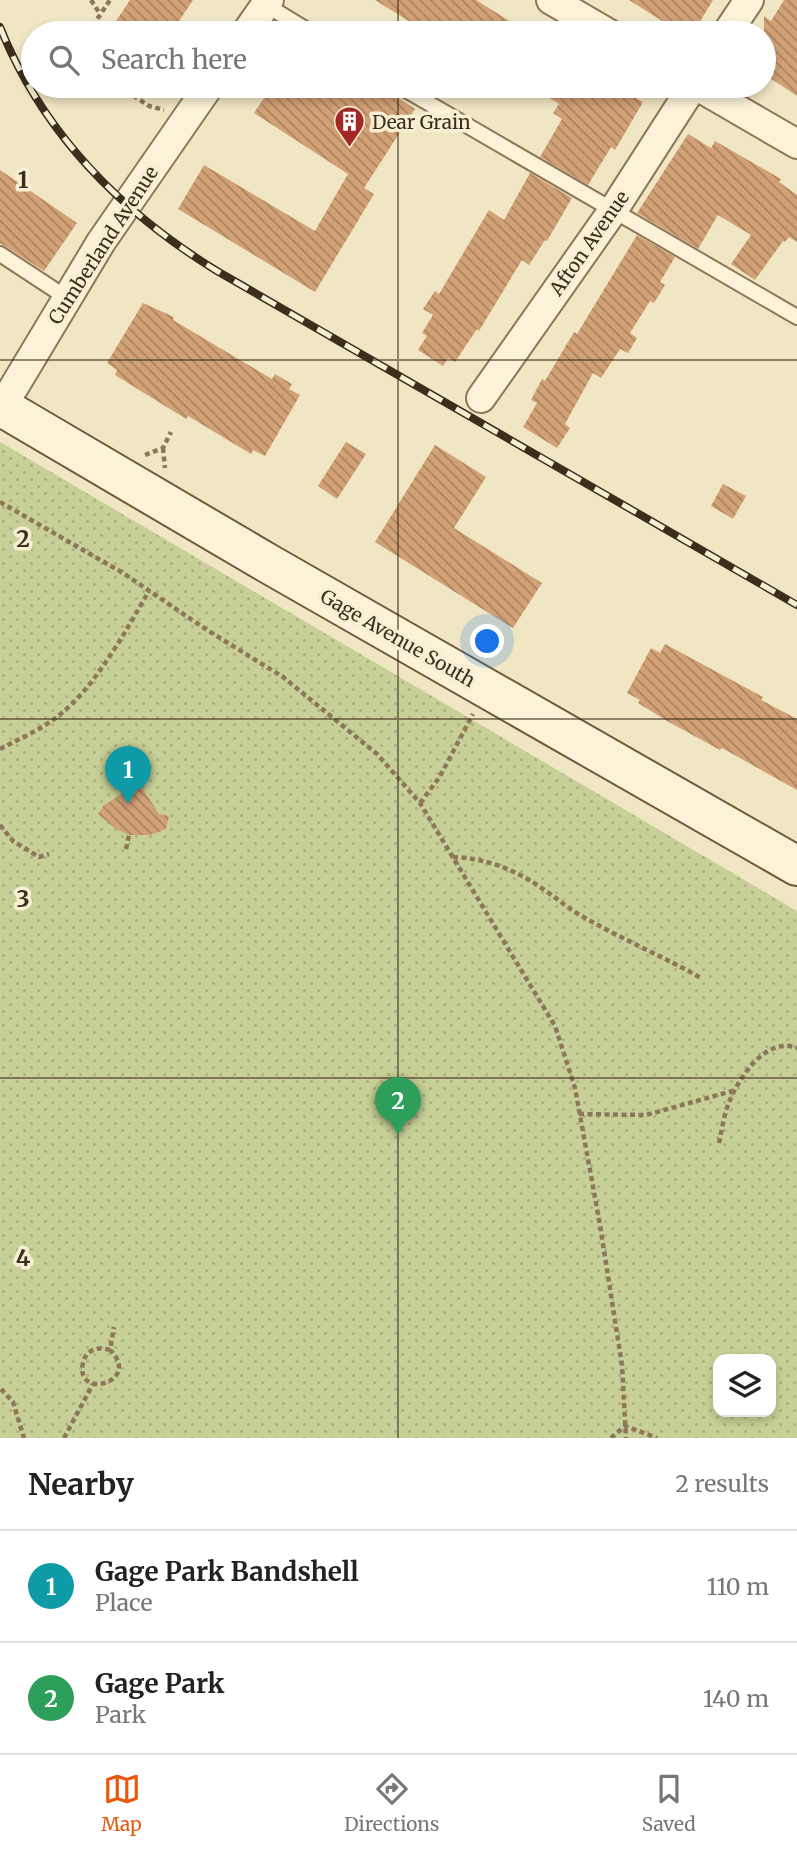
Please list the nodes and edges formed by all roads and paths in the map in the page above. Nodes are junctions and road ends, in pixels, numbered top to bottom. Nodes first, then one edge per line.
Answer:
1 (91, 0) edge
2 (110, 0) edge
3 (551, 0) edge
4 (749, 0) edge
5 (267, 3) edge
6 (100, 15) junction
7 (96, 21) edge
8 (254, 21) edge
9 (294, 21) edge
10 (587, 21) edge
11 (735, 21) edge
12 (137, 98) edge
13 (200, 98) edge
14 (420, 98) edge
15 (687, 98) edge
16 (716, 98) edge
17 (187, 117) junction
18 (797, 144) edge
19 (614, 209) junction
20 (0, 254) edge
21 (67, 298) junction
22 (797, 317) edge
23 (481, 398) dead end
24 (1, 407) edge
25 (0, 502) edge
26 (149, 591) junction
27 (487, 689) junction
28 (0, 749) edge
29 (420, 803) junction
30 (0, 825) edge
31 (129, 835) dead end
32 (126, 849) dead end
33 (49, 854) dead end
34 (453, 856) junction
35 (797, 866) edge
36 (701, 978) dead end
37 (797, 1048) edge
38 (736, 1090) junction
39 (579, 1114) junction
40 (719, 1143) dead end
41 (114, 1327) dead end
42 (110, 1350) junction
43 (93, 1384) junction
44 (1, 1389) edge
45 (625, 1426) junction
46 (24, 1438) edge
47 (64, 1438) edge
48 (611, 1438) edge
49 (625, 1438) edge
50 (657, 1438) edge

1 - 6 path
2 - 6 path
3 - 10 street
4 - 11 street
5 - 8 street
5 - 9 lane
6 - 7 path
12 - 17 path
13 - 17 street, Cumberland Avenue
14 - 19 lane
15 - 19 street, Afton Avenue
16 - 18 street
17 - 21 street, Cumberland Avenue
19 - 22 lane
19 - 23 street, Afton Avenue
20 - 21 lane
21 - 24 street, Cumberland Avenue
24 - 27 street, Gage Avenue South
25 - 26 path
26 - 28 path
26 - 29 path
27 - 29 path
27 - 35 street, Gage Avenue South
29 - 34 path
30 - 33 path
31 - 32 path
34 - 36 path
34 - 39 path
37 - 38 path
38 - 39 path
38 - 40 path
39 - 45 path
41 - 42 path
42 - 43 path
42 - 43 path
43 - 47 path
44 - 46 path
45 - 48 path
45 - 49 path
45 - 50 path

